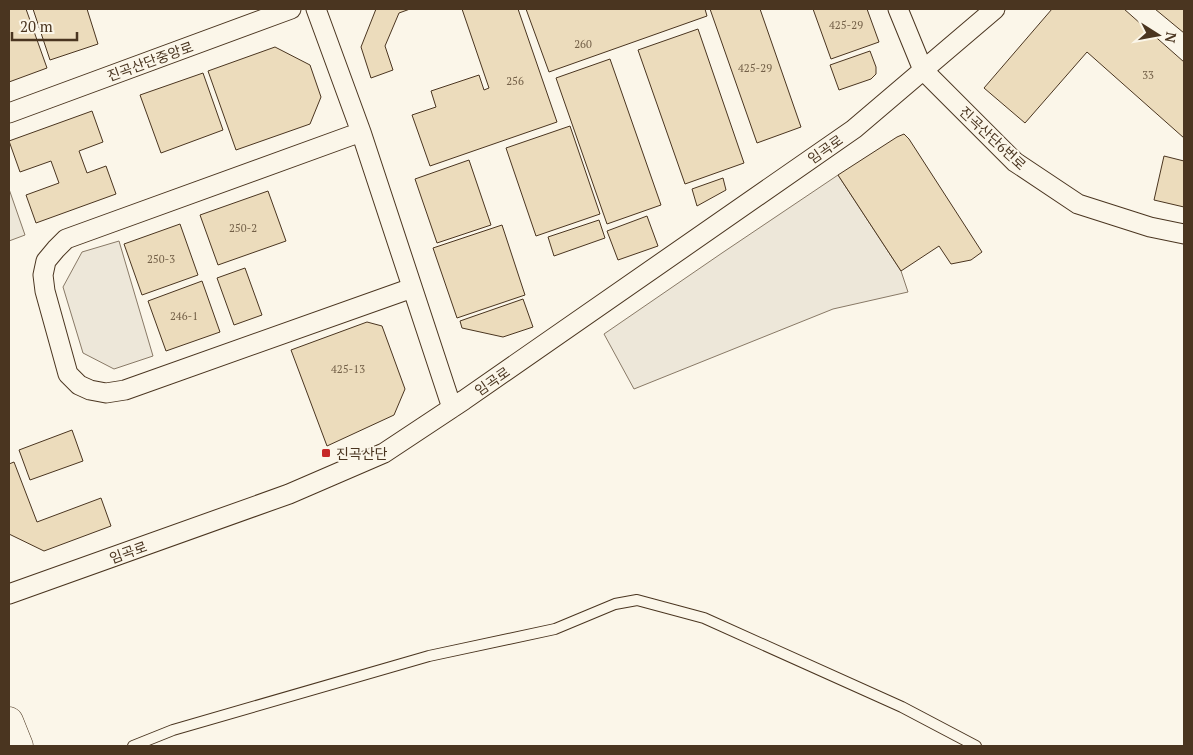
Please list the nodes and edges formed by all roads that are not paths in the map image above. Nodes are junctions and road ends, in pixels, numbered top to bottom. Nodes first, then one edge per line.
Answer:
1 (291, 9) edge
2 (316, 9) edge
3 (898, 9) edge
4 (995, 9) edge
5 (923, 70) junction
6 (9, 113) edge
7 (360, 132) junction
8 (1184, 234) edge
9 (412, 288) junction
10 (452, 408) junction
11 (9, 594) edge
12 (9, 721) edge
13 (18, 746) edge
14 (133, 746) edge
15 (976, 746) edge

1 - 6 street, 진곡산단중앙로
2 - 7 street
3 - 5 street, 진곡산단6번로
4 - 5 street
5 - 8 street, 진곡산단6번로
5 - 10 street, 임곡로
7 - 9 street
7 - 9 street
9 - 10 street
10 - 11 street, 임곡로
12 - 13 main road
14 - 15 lane

